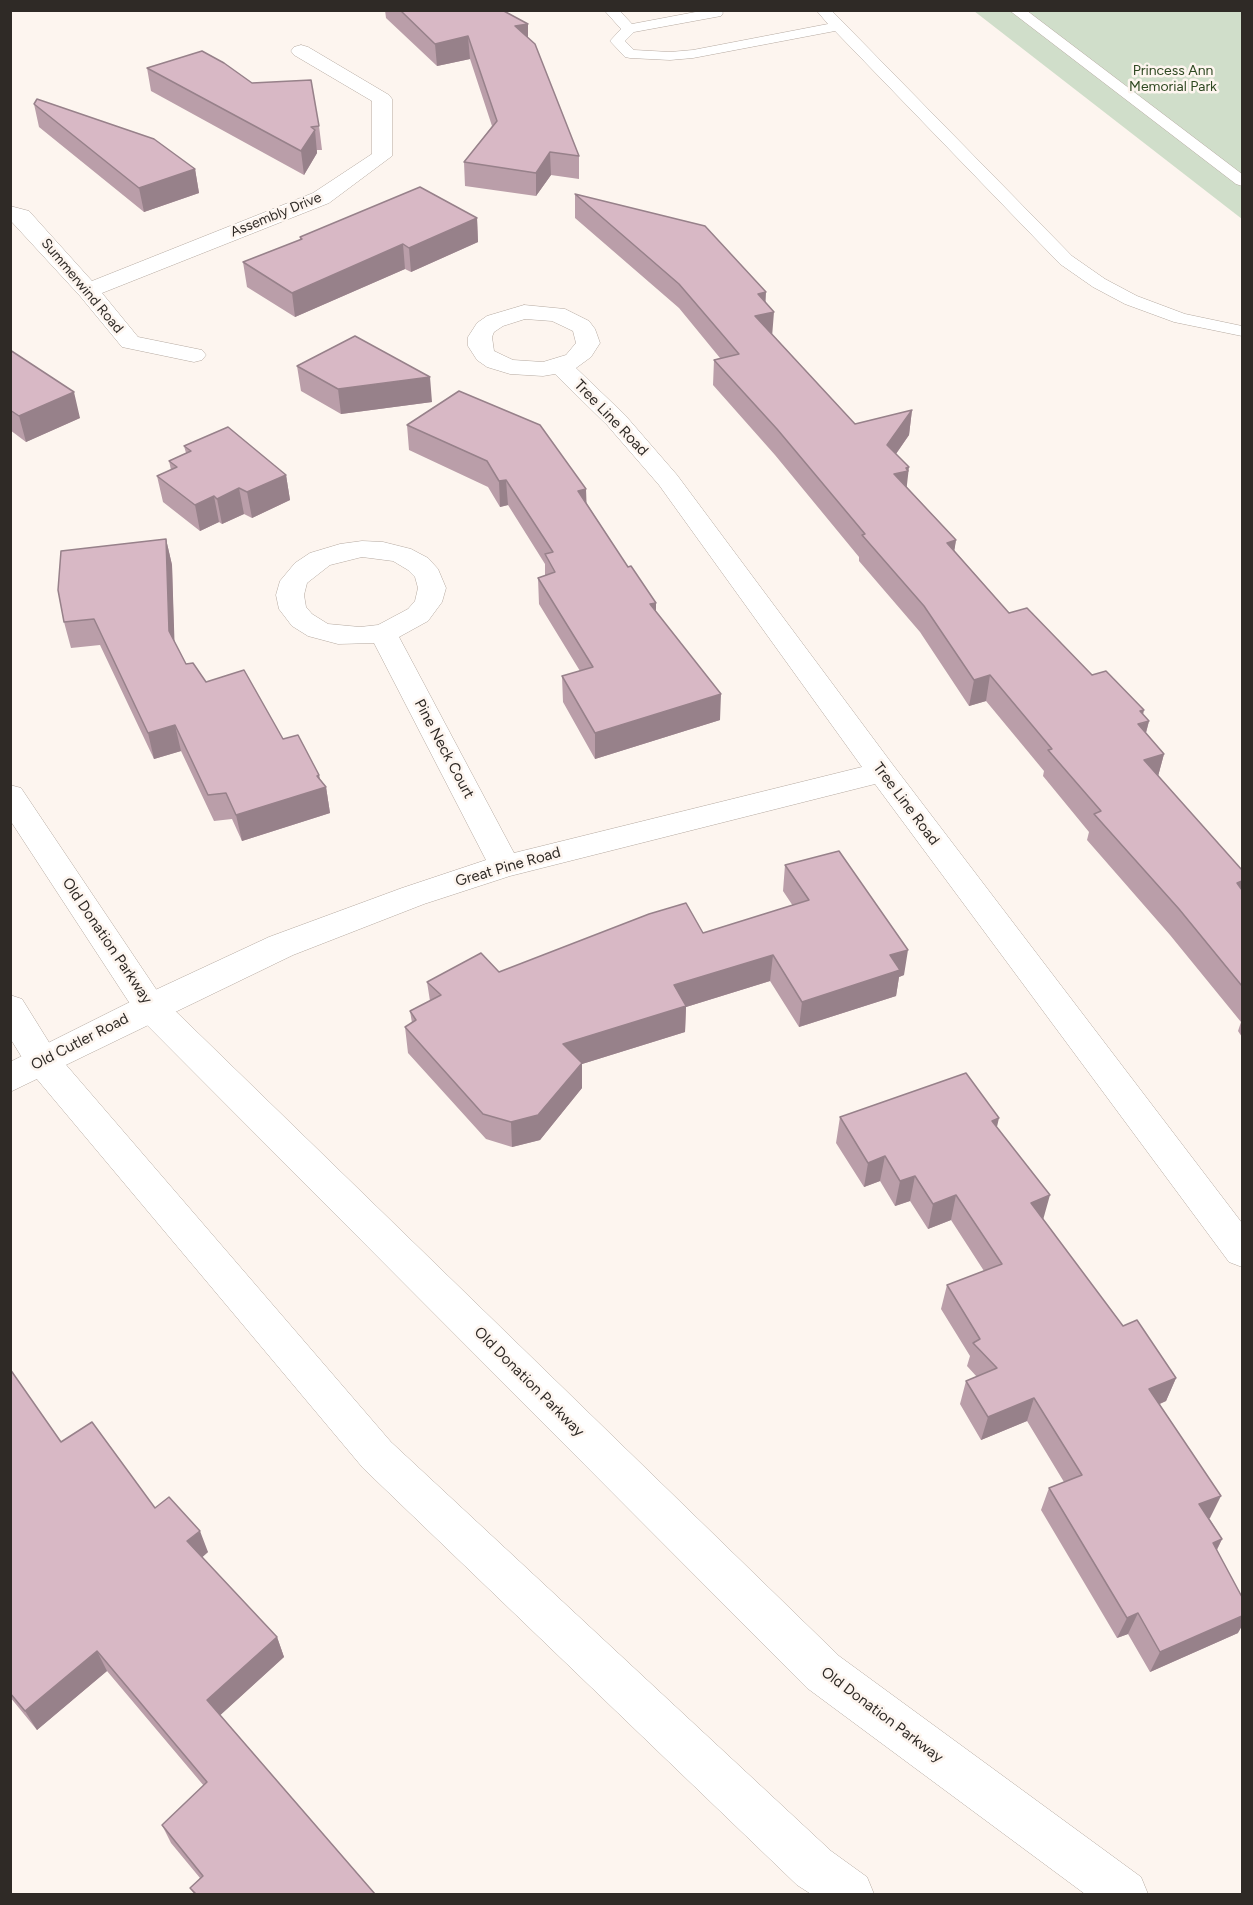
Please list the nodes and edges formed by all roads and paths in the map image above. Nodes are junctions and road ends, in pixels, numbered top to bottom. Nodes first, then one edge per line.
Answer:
1 (611, 10) edge
2 (714, 10) edge
3 (823, 10) edge
4 (1016, 10) edge
5 (839, 26) junction
6 (629, 29) junction
7 (301, 51) dead end
8 (1242, 181) edge
9 (10, 212) edge
10 (88, 291) junction
11 (1242, 331) edge
12 (194, 355) dead end
13 (560, 366) dead end
14 (383, 633) junction
15 (882, 772) junction
16 (10, 795) edge
17 (505, 866) junction
18 (150, 1007) junction
19 (10, 1008) edge
20 (27, 1070) edge
21 (1242, 1251) edge
22 (850, 1894) edge
23 (1125, 1894) edge

1 - 6 lane
2 - 6 lane
3 - 5 lane
4 - 8 lane
5 - 6 lane
5 - 11 lane
7 - 10 street, Assembly Drive
9 - 10 street, Summerwind Road
10 - 12 street, Summerwind Road
13 - 15 street, Tree Line Road
14 - 14 street
14 - 17 street, Pine Neck Court
15 - 17 street, Great Pine Road
15 - 21 street, Tree Line Road
16 - 18 street, Old Donation Parkway
17 - 18 street, Great Pine Road
18 - 20 street, Old Cutler Road
18 - 23 street, Old Donation Parkway
19 - 20 street
20 - 22 street

